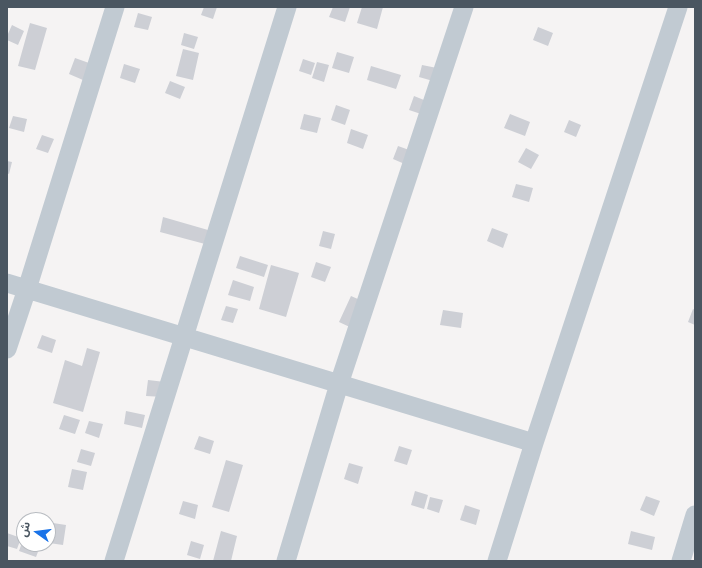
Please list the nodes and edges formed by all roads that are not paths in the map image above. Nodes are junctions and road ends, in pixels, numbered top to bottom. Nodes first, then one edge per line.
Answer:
1 (115, 7) edge
2 (288, 7) edge
3 (464, 7) edge
4 (678, 7) edge
5 (7, 283) edge
6 (27, 289) junction
7 (183, 337) junction
8 (7, 349) edge
9 (339, 384) junction
10 (534, 443) junction
11 (695, 514) edge
12 (114, 561) edge
13 (286, 561) edge
14 (497, 561) edge
15 (681, 561) edge

1 - 6 street
2 - 7 street
3 - 9 street
4 - 10 street
5 - 6 street
6 - 7 street
6 - 8 street
7 - 9 street
7 - 12 street
9 - 10 street
9 - 13 street
10 - 14 street
11 - 15 street

